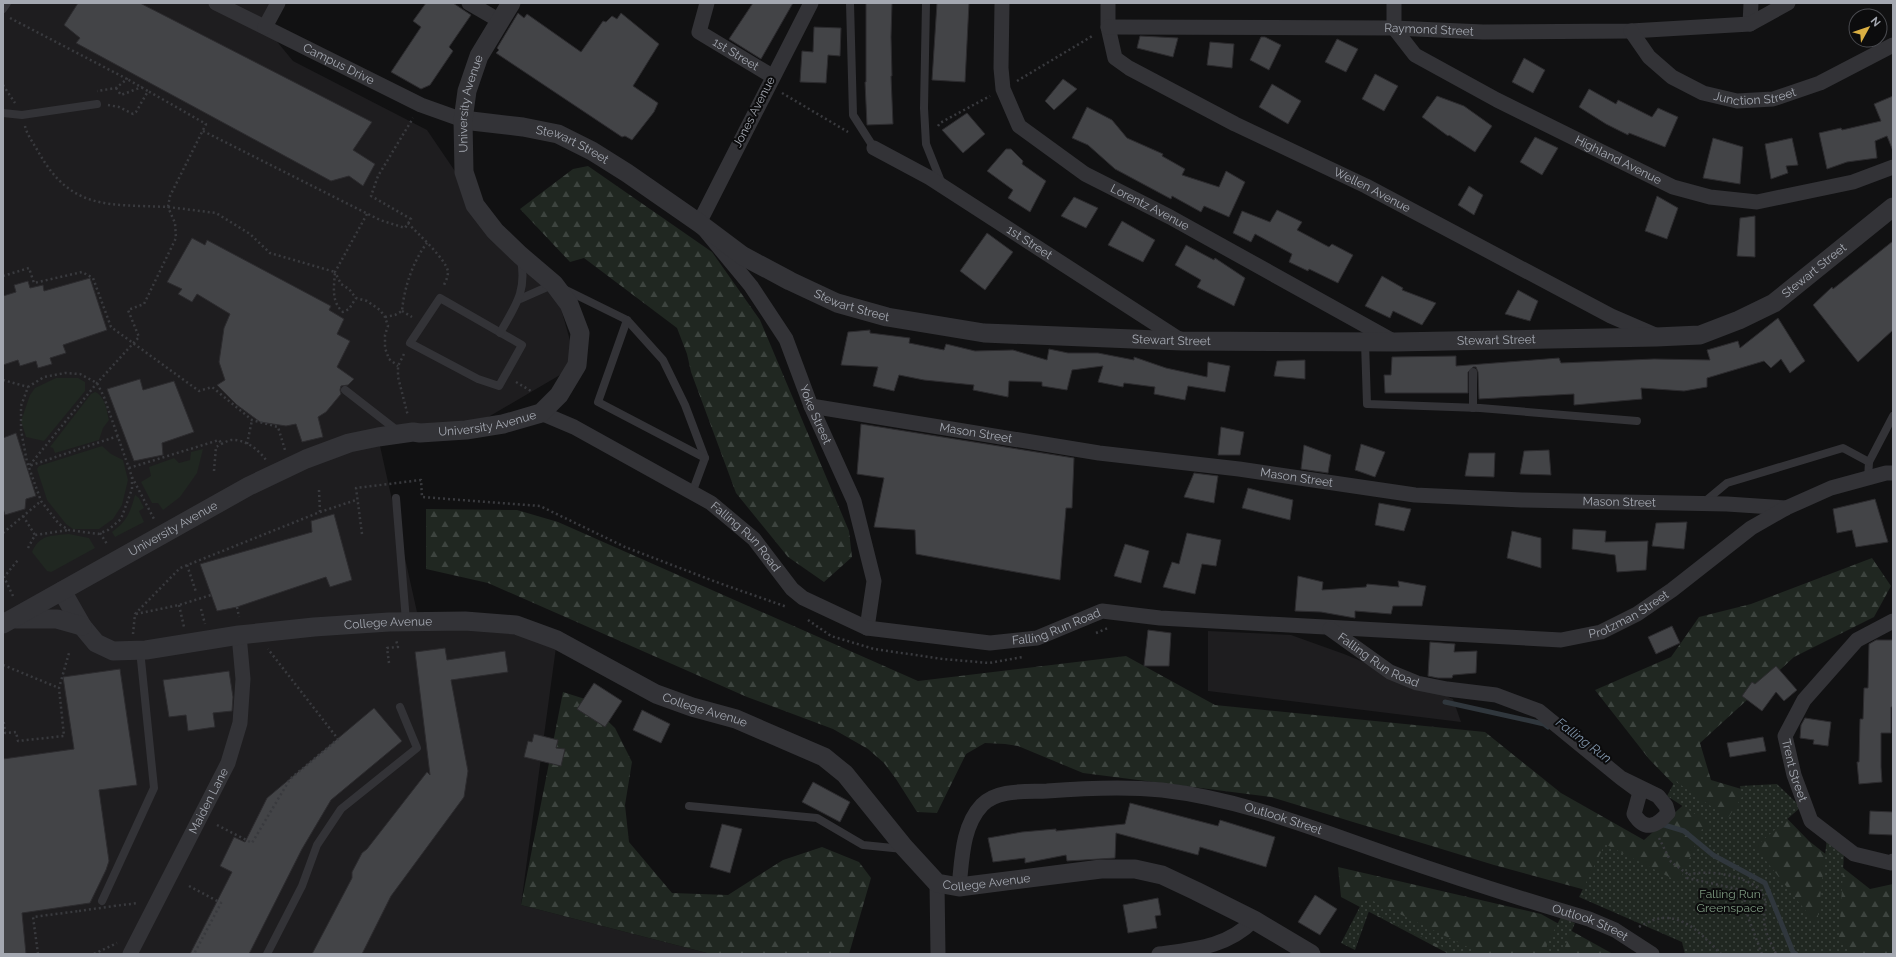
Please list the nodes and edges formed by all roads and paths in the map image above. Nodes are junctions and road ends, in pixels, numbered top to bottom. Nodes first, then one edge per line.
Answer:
1 (7, 3) edge
2 (216, 3) edge
3 (278, 3) edge
4 (469, 3) edge
5 (511, 3) edge
6 (707, 3) edge
7 (810, 3) edge
8 (850, 3) edge
9 (926, 3) edge
10 (1002, 3) edge
11 (1108, 3) edge
12 (1394, 3) edge
13 (1751, 3) edge
14 (1788, 3) edge
15 (3, 9) edge
16 (9, 17) dead end
17 (500, 21) junction
18 (1750, 24) junction
19 (265, 27) junction
20 (1108, 27) junction
21 (1394, 28) junction
22 (1631, 31) junction
23 (1893, 44) edge
24 (772, 76) junction
25 (127, 79) junction
26 (3, 85) edge
27 (142, 87) junction
28 (116, 88) junction
29 (1003, 89) junction
30 (93, 91) dead end
31 (148, 91) junction
32 (799, 102) dead end
33 (16, 104) dead end
34 (97, 104) dead end
35 (421, 105) junction
36 (119, 107) dead end
37 (3, 113) edge
38 (22, 115) junction
39 (463, 120) junction
40 (940, 123) dead end
41 (203, 131) junction
42 (874, 148) junction
43 (1893, 166) edge
44 (943, 186) junction
45 (168, 207) junction
46 (1893, 207) edge
47 (368, 214) junction
48 (700, 223) junction
49 (408, 224) junction
50 (427, 243) junction
51 (520, 255) junction
52 (335, 272) junction
53 (3, 276) edge
54 (554, 284) junction
55 (356, 298) junction
56 (440, 298) junction
57 (520, 299) junction
58 (386, 317) junction
59 (627, 320) junction
60 (500, 333) junction
61 (1658, 337) junction
62 (1182, 340) junction
63 (1365, 342) junction
64 (1395, 342) junction
65 (410, 343) junction
66 (134, 344) junction
67 (398, 366) junction
68 (1473, 372) dead end
69 (505, 376) junction
70 (3, 380) edge
71 (97, 383) junction
72 (28, 387) junction
73 (344, 390) dead end
74 (531, 391) dead end
75 (811, 406) junction
76 (1473, 408) junction
77 (541, 413) junction
78 (1893, 416) edge
79 (252, 420) junction
80 (1636, 421) dead end
81 (407, 433) junction
82 (118, 436) junction
83 (222, 444) junction
84 (247, 444) junction
85 (285, 451) dead end
86 (705, 458) junction
87 (266, 460) dead end
88 (1869, 462) junction
89 (29, 466) junction
90 (129, 468) junction
91 (214, 471) dead end
92 (1893, 473) edge
93 (132, 477) junction
94 (1868, 478) junction
95 (319, 490) dead end
96 (692, 493) junction
97 (396, 498) dead end
98 (356, 500) junction
99 (41, 501) junction
100 (1702, 503) junction
101 (1786, 508) junction
102 (320, 512) junction
103 (24, 516) junction
104 (154, 520) dead end
105 (69, 530) junction
106 (3, 533) edge
107 (100, 533) junction
108 (362, 534) dead end
109 (35, 535) junction
110 (107, 544) dead end
111 (28, 548) dead end
112 (18, 560) dead end
113 (187, 565) junction
114 (4, 577) edge
115 (62, 591) junction
116 (196, 592) dead end
117 (211, 595) dead end
118 (13, 596) dead end
119 (179, 605) junction
120 (793, 608) dead end
121 (201, 609) dead end
122 (135, 614) junction
123 (806, 618) dead end
124 (1893, 621) edge
125 (8, 622) edge
126 (82, 626) junction
127 (400, 628) junction
128 (867, 628) junction
129 (1109, 628) dead end
130 (207, 629) dead end
131 (1330, 629) junction
132 (185, 632) dead end
133 (239, 635) junction
134 (1089, 635) dead end
135 (137, 644) junction
136 (264, 644) dead end
137 (70, 654) dead end
138 (1026, 657) dead end
139 (390, 663) dead end
140 (3, 665) edge
141 (59, 688) junction
142 (400, 707) dead end
143 (3, 723) edge
144 (1622, 778) junction
145 (689, 806) dead end
146 (217, 825) dead end
147 (1652, 826) junction
148 (906, 850) junction
149 (1893, 861) edge
150 (1689, 875) junction
151 (937, 883) junction
152 (189, 886) dead end
153 (959, 887) junction
154 (102, 901) dead end
155 (141, 903) dead end
156 (1254, 920) junction
157 (1615, 930) junction
158 (123, 940) dead end
159 (38, 954) edge
160 (94, 954) edge
161 (130, 954) edge
162 (194, 954) edge
163 (267, 954) edge
164 (938, 954) edge
165 (1159, 954) edge
166 (1311, 954) edge
167 (1652, 954) edge
168 (1722, 954) edge
169 (1762, 954) edge
170 (1776, 954) edge

1 - 15 lane
2 - 19 street, Campus Drive
3 - 19 street
4 - 17 street
5 - 17 street, University Avenue
6 - 24 street, 1st Street
7 - 24 street, Jones Avenue
8 - 42 lane
9 - 44 lane
10 - 29 street, Lorentz Avenue
11 - 20 street, Wellen Avenue
12 - 21 street
13 - 18 street
14 - 18 street
16 - 25 path
17 - 39 street, University Avenue
18 - 22 street, Raymond Street
19 - 35 street, Campus Drive
20 - 21 street, Raymond Street
20 - 29 path
20 - 61 street, Wellen Avenue
21 - 22 street, Raymond Street
21 - 43 street, Highland Avenue
22 - 23 street, Junction Street
24 - 48 street, Jones Avenue
25 - 27 path
25 - 28 path
26 - 33 path
27 - 28 path
27 - 31 path
28 - 30 path
29 - 40 path
29 - 64 street, Lorentz Avenue
31 - 36 path
31 - 41 path
32 - 42 path
34 - 38 lane
35 - 39 street, Campus Drive
35 - 49 path
37 - 38 lane
38 - 45 path
39 - 48 street, Stewart Street
39 - 51 street, University Avenue
41 - 45 path
41 - 47 path
42 - 44 street, 1st Street
44 - 62 street, 1st Street
45 - 52 path
45 - 66 path
46 - 61 street, Stewart Street
47 - 49 path
47 - 52 path
48 - 62 street, Stewart Street
48 - 75 street, Yoke Street
49 - 50 path
50 - 56 path
50 - 58 path
51 - 54 street, University Avenue
51 - 57 lane
52 - 55 path
52 - 55 path
53 - 66 path
54 - 57 lane
54 - 59 lane
54 - 77 street, University Avenue
55 - 58 path
56 - 60 lane
56 - 65 lane
57 - 60 lane
58 - 67 path
59 - 86 lane
59 - 86 lane
60 - 69 lane
61 - 64 street, Stewart Street
62 - 63 street, Stewart Street
63 - 64 street, Stewart Street
63 - 76 lane
65 - 67 path
65 - 69 lane
66 - 71 path
66 - 79 path
67 - 81 path
68 - 76 lane
69 - 74 path
70 - 72 path
71 - 72 path
71 - 82 path
71 - 89 path
72 - 89 path
73 - 81 lane
75 - 100 street, Mason Street
75 - 128 street, Yoke Street
76 - 80 lane
77 - 81 street, University Avenue
77 - 96 street, Falling Run Road
78 - 88 lane
79 - 84 path
79 - 85 path
81 - 115 street, University Avenue
82 - 89 path
82 - 90 path
83 - 84 path
83 - 90 path
83 - 91 path
84 - 87 path
86 - 96 lane
88 - 94 lane
88 - 100 lane
89 - 99 path
90 - 93 path
92 - 94 street, Protzman Street
93 - 104 path
93 - 107 path
94 - 101 street, Protzman Street
95 - 102 path
96 - 128 street, Falling Run Road
97 - 127 lane
98 - 102 path
98 - 108 path
98 - 120 path
99 - 103 path
99 - 105 path
100 - 101 street, Mason Street
101 - 131 street, Protzman Street
102 - 113 path
103 - 106 path
103 - 109 path
105 - 107 path
105 - 109 path
107 - 110 path
109 - 111 path
112 - 114 path
113 - 116 path
113 - 122 path
114 - 118 path
115 - 125 street, University Avenue
115 - 126 street, College Avenue
117 - 119 path
119 - 122 path
119 - 132 path
121 - 130 path
122 - 135 path
123 - 138 path
124 - 149 street, Trent Street
125 - 126 street
126 - 135 street, College Avenue
127 - 133 street, College Avenue
127 - 139 path
127 - 148 street, College Avenue
128 - 131 street, Falling Run Road
129 - 134 path
131 - 144 street, Falling Run Road
133 - 135 street, College Avenue
133 - 161 street, Maiden Lane
135 - 154 lane
136 - 146 path
137 - 141 path
140 - 141 path
141 - 143 path
142 - 163 lane
144 - 147 street, Falling Run Road
144 - 147 street, Falling Run Road
145 - 148 lane
147 - 150 path
148 - 151 street, College Avenue
150 - 169 path
150 - 170 path
151 - 153 street, College Avenue
151 - 164 street
152 - 162 path
153 - 156 street, College Avenue
153 - 157 street, Outlook Street
155 - 159 path, bridge
156 - 165 street
156 - 166 street, College Avenue
157 - 167 street, Outlook Street
157 - 168 path
158 - 160 path

